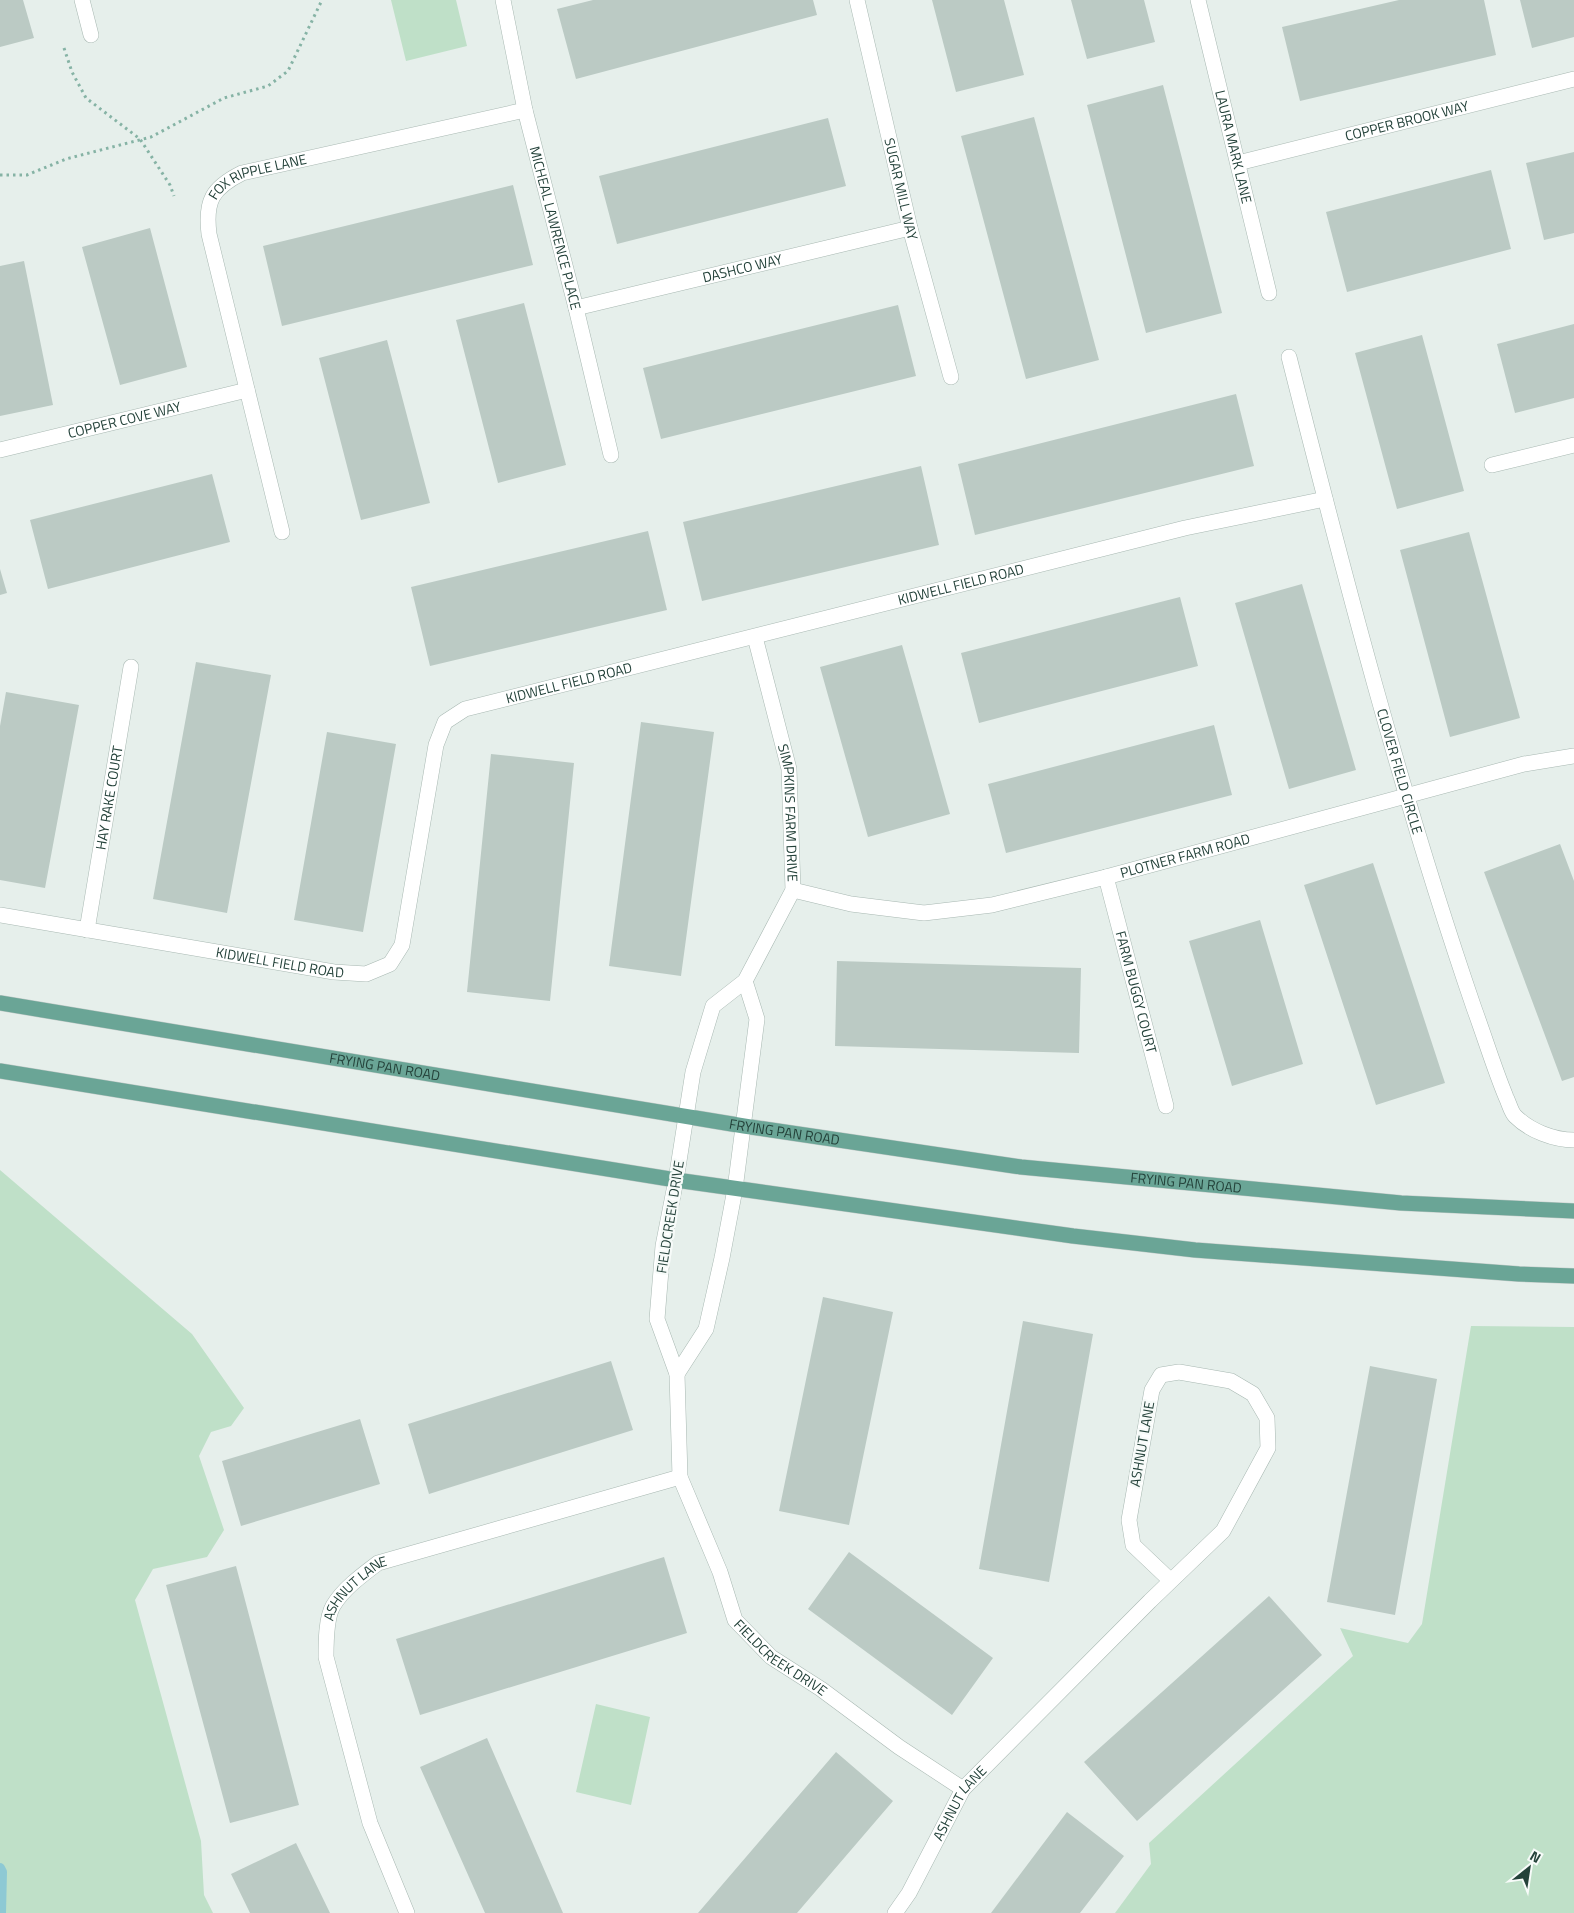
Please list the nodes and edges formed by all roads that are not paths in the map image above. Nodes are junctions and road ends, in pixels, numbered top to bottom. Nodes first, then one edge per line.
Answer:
1 (82, 0) edge
2 (503, 0) edge
3 (857, 0) edge
4 (1198, 0) edge
5 (91, 35) dead end
6 (1574, 79) edge
7 (525, 110) junction
8 (1238, 163) junction
9 (910, 228) junction
10 (1269, 293) dead end
11 (576, 308) junction
12 (1289, 357) dead end
13 (951, 377) dead end
14 (247, 390) junction
15 (1574, 446) edge
16 (0, 450) edge
17 (611, 455) dead end
18 (1492, 465) dead end
19 (1325, 499) junction
20 (282, 532) dead end
21 (754, 637) junction
22 (132, 667) dead end
23 (1574, 756) edge
24 (1407, 796) junction
25 (1106, 877) junction
26 (793, 890) junction
27 (0, 915) edge
28 (87, 930) junction
29 (745, 982) junction
30 (0, 1003) edge
31 (0, 1072) edge
32 (1166, 1106) dead end
33 (686, 1116) junction
34 (744, 1126) junction
35 (1574, 1140) edge
36 (676, 1180) junction
37 (735, 1189) junction
38 (1574, 1211) edge
39 (1574, 1276) edge
40 (677, 1374) junction
41 (680, 1477) junction
42 (1171, 1581) junction
43 (963, 1789) junction
44 (407, 1913) edge
45 (895, 1913) edge

1 - 5 street
2 - 7 street, MICHEAL LAWRENCE PLACE
3 - 9 street, SUGAR MILL WAY
4 - 8 street, LAURA MARK LANE
6 - 8 street, COPPER BROOK WAY
7 - 11 street, MICHEAL LAWRENCE PLACE
7 - 14 street, FOX RIPPLE LANE
8 - 10 street, LAURA MARK LANE
9 - 11 street, DASHCO WAY
9 - 13 street, SUGAR MILL WAY
11 - 17 street, MICHEAL LAWRENCE PLACE
12 - 19 street, CLOVER FIELD CIRCLE
14 - 16 street, COPPER COVE WAY
14 - 20 street, FOX RIPPLE LANE
15 - 18 street
19 - 21 street, KIDWELL FIELD ROAD
19 - 24 street, CLOVER FIELD CIRCLE
21 - 26 street, SIMPKINS FARM DRIVE
21 - 28 street, KIDWELL FIELD ROAD
22 - 28 street, HAY RAKE COURT
23 - 24 street, PLOTNER FARM ROAD
24 - 25 street, PLOTNER FARM ROAD
24 - 35 street, CLOVER FIELD CIRCLE
25 - 26 street, PLOTNER FARM ROAD
25 - 32 street, FARM BUGGY COURT
26 - 29 street, SIMPKINS FARM DRIVE
27 - 28 street, KIDWELL FIELD ROAD
29 - 33 street, SIMPKINS FARM DRIVE
29 - 34 street
30 - 33 main road, FRYING PAN ROAD
31 - 36 main road
33 - 34 main road, FRYING PAN ROAD
33 - 36 street, FIELDCREEK DRIVE
34 - 37 street
34 - 38 main road, FRYING PAN ROAD
36 - 37 main road
36 - 40 street, FIELDCREEK DRIVE
37 - 39 main road
37 - 40 street
40 - 41 street, FIELDCREEK DRIVE
41 - 43 street, FIELDCREEK DRIVE
41 - 44 street, ASHNUT LANE
42 - 42 street, ASHNUT LANE
42 - 43 street, ASHNUT LANE
43 - 45 street, ASHNUT LANE

